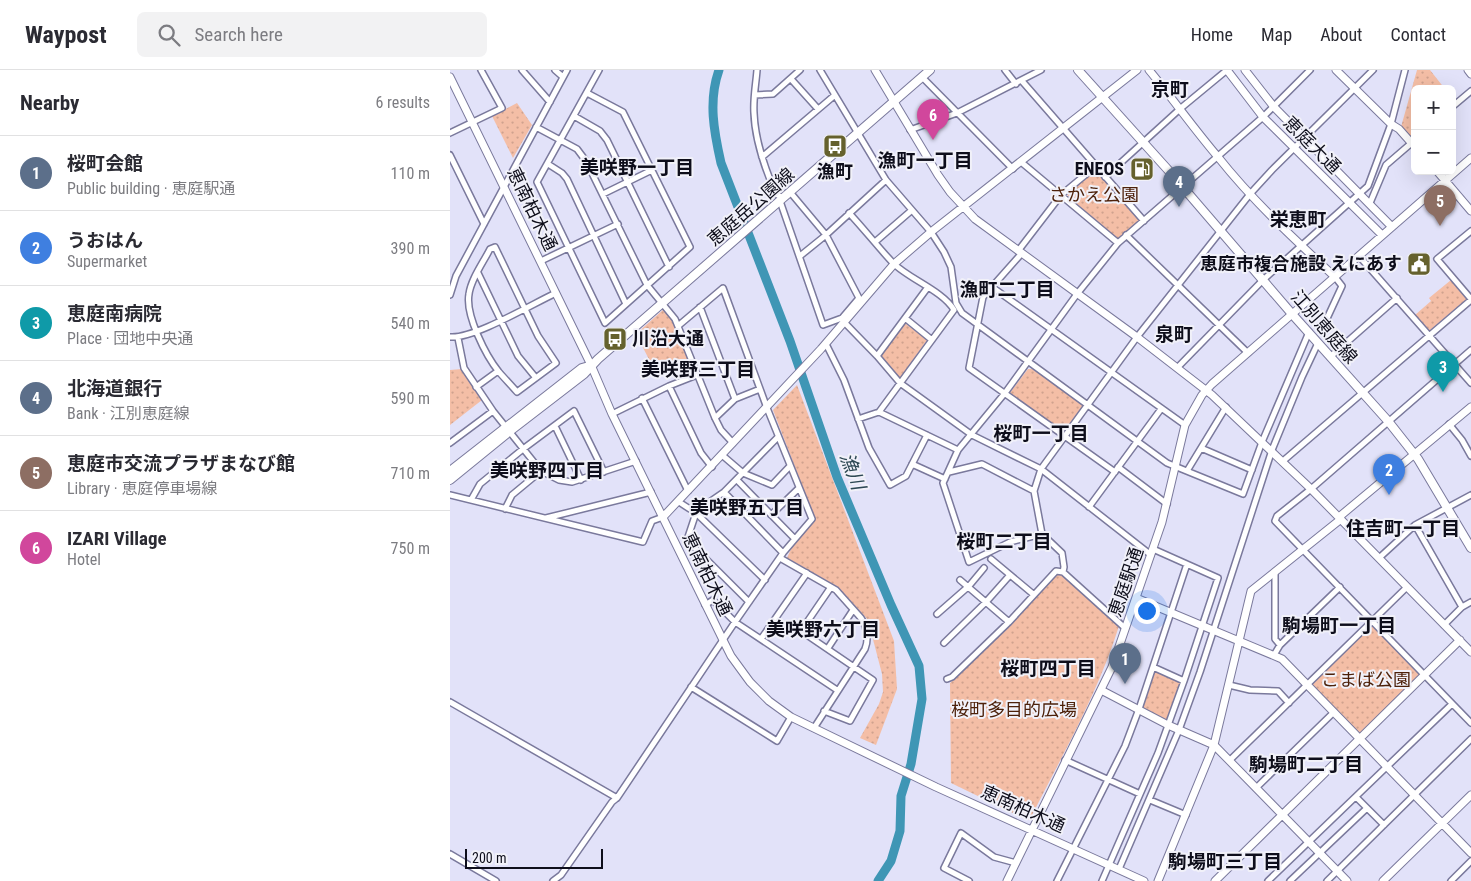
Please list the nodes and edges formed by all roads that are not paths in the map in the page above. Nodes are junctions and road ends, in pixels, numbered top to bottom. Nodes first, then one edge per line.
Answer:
1 (481, 70) edge
2 (522, 70) edge
3 (555, 70) edge
4 (566, 70) edge
5 (599, 70) edge
6 (757, 70) edge
7 (800, 70) edge
8 (820, 70) edge
9 (875, 70) edge
10 (930, 70) edge
11 (1005, 70) edge
12 (1041, 70) edge
13 (1078, 70) edge
14 (1137, 70) edge
15 (1150, 70) edge
16 (1227, 70) edge
17 (1245, 70) edge
18 (1310, 70) edge
19 (1336, 70) edge
20 (1373, 70) edge
21 (1405, 70) edge
22 (1468, 70) edge
23 (1471, 74) edge
24 (450, 77) edge
25 (562, 77) junction
26 (922, 77) junction
27 (791, 79) junction
28 (1022, 81) junction
29 (1016, 84) junction
30 (1355, 89) junction
31 (1471, 91) edge
32 (587, 93) junction
33 (835, 95) junction
34 (754, 96) junction
35 (1102, 97) junction
36 (894, 101) junction
37 (550, 102) junction
38 (1456, 104) edge
39 (1274, 107) junction
40 (1181, 108) junction
41 (818, 109) junction
42 (958, 114) junction
43 (574, 116) junction
44 (1263, 117) junction
45 (472, 123) junction
46 (1391, 124) junction
47 (536, 127) junction
48 (1063, 128) junction
49 (910, 130) junction
50 (450, 133) edge
51 (858, 134) junction
52 (1304, 138) junction
53 (561, 140) junction
54 (1411, 141) edge
55 (1143, 143) junction
56 (1411, 145) edge
57 (1295, 148) junction
58 (450, 155) edge
59 (762, 156) junction
60 (1218, 157) junction
61 (1471, 158) edge
62 (1021, 162) junction
63 (548, 164) junction
64 (1096, 166) junction
65 (1013, 169) junction
66 (652, 170) junction
67 (1441, 175) edge
68 (1105, 177) junction
69 (886, 180) junction
70 (1445, 180) junction
71 (627, 182) junction
72 (504, 186) junction
73 (1182, 188) junction
74 (790, 192) junction
75 (603, 194) junction
76 (1250, 194) junction
77 (1360, 194) junction
78 (1061, 195) junction
79 (782, 200) junction
80 (1350, 203) junction
81 (1370, 203) junction
82 (963, 206) junction
83 (912, 210) junction
84 (1471, 211) edge
85 (850, 213) junction
86 (1144, 221) junction
87 (484, 224) junction
88 (618, 224) junction
89 (1392, 227) junction
90 (1471, 230) edge
91 (931, 232) junction
92 (1222, 233) junction
93 (594, 235) junction
94 (826, 235) junction
95 (1126, 235) junction
96 (1382, 236) junction
97 (875, 242) junction
98 (1118, 243) junction
99 (1300, 245) junction
100 (569, 247) junction
101 (1020, 252) junction
102 (800, 256) junction
103 (1360, 256) junction
104 (540, 261) junction
105 (894, 264) junction
106 (669, 267) junction
107 (478, 273) junction
108 (1335, 277) junction
109 (1263, 280) junction
110 (648, 285) junction
111 (1179, 286) junction
112 (928, 287) junction
113 (992, 287) junction
114 (556, 293) junction
115 (1077, 294) junction
116 (450, 295) edge
117 (1397, 298) junction
118 (860, 300) junction
119 (1471, 300) edge
120 (662, 302) junction
121 (626, 304) junction
122 (700, 307) junction
123 (524, 308) junction
124 (1292, 314) junction
125 (905, 318) junction
126 (501, 320) junction
127 (845, 323) junction
128 (1218, 324) junction
129 (678, 326) junction
130 (978, 326) junction
131 (1323, 327) dead end
132 (1052, 330) junction
133 (477, 332) junction
134 (1309, 332) junction
135 (1429, 336) junction
136 (450, 337) edge
137 (1137, 337) junction
138 (458, 338) junction
139 (932, 340) junction
140 (1318, 343) junction
141 (824, 347) junction
142 (1471, 350) edge
143 (1248, 354) junction
144 (877, 356) junction
145 (1330, 357) junction
146 (1028, 362) junction
147 (1455, 363) junction
148 (591, 365) junction
149 (1178, 367) junction
150 (498, 371) junction
151 (1111, 372) junction
152 (697, 375) junction
153 (536, 378) junction
154 (900, 383) junction
155 (1471, 383) edge
156 (669, 386) junction
157 (476, 388) junction
158 (760, 389) junction
159 (1206, 390) junction
160 (1005, 393) junction
161 (1362, 393) junction
162 (642, 398) junction
163 (735, 399) junction
164 (769, 405) junction
165 (1088, 406) junction
166 (1471, 406) edge
167 (1226, 407) junction
168 (1161, 409) junction
169 (494, 411) junction
170 (879, 412) junction
171 (612, 414) junction
172 (715, 418) junction
173 (858, 420) junction
174 (1388, 421) junction
175 (1449, 424) junction
176 (1185, 425) junction
177 (555, 426) junction
178 (508, 429) junction
179 (927, 435) junction
180 (972, 435) junction
181 (1065, 436) junction
182 (778, 437) junction
183 (1137, 442) junction
184 (1262, 442) junction
185 (450, 443) edge
186 (733, 443) junction
187 (1201, 448) junction
188 (524, 449) junction
189 (958, 450) junction
190 (1272, 450) junction
191 (1414, 453) junction
192 (722, 455) junction
193 (1471, 456) edge
194 (636, 461) junction
195 (1283, 461) junction
196 (912, 464) junction
197 (790, 466) junction
198 (1175, 466) junction
199 (712, 467) junction
200 (1041, 469) junction
201 (1116, 470) junction
202 (1252, 470) junction
203 (541, 471) junction
204 (1187, 471) junction
205 (450, 472) edge
206 (604, 472) junction
207 (949, 472) junction
208 (743, 473) junction
209 (945, 479) junction
210 (450, 480) edge
211 (581, 480) junction
212 (737, 480) junction
213 (799, 488) junction
214 (1311, 489) junction
215 (688, 491) junction
216 (1034, 491) junction
217 (651, 492) junction
218 (724, 492) junction
219 (450, 495) edge
220 (1471, 495) edge
221 (471, 500) junction
222 (679, 502) junction
223 (1167, 504) junction
224 (1089, 507) junction
225 (1449, 508) junction
226 (505, 509) junction
227 (696, 513) junction
228 (771, 515) junction
229 (663, 517) junction
230 (543, 518) junction
231 (1340, 518) junction
232 (1415, 525) junction
233 (1042, 534) junction
234 (794, 538) junction
235 (1471, 548) edge
236 (1303, 551) junction
237 (1152, 552) junction
238 (781, 556) junction
239 (1379, 558) junction
240 (991, 559) dead end
241 (1187, 564) junction
242 (984, 568) dead end
243 (1063, 572) junction
244 (807, 573) junction
245 (1274, 573) junction
246 (1010, 575) junction
247 (765, 580) junction
248 (960, 580) dead end
249 (969, 586) junction
250 (831, 587) junction
251 (1407, 587) junction
252 (1340, 588) junction
253 (1033, 594) junction
254 (1136, 598) junction
255 (749, 602) junction
256 (986, 602) junction
257 (1471, 602) edge
258 (705, 605) junction
259 (1462, 607) junction
260 (854, 610) junction
261 (1171, 612) junction
262 (937, 614) dead end
263 (735, 622) junction
264 (1009, 622) junction
265 (1372, 622) junction
266 (1444, 625) junction
267 (1202, 626) junction
268 (1126, 628) junction
269 (1213, 630) junction
270 (760, 639) junction
271 (723, 640) junction
272 (1239, 640) junction
273 (1460, 640) junction
274 (944, 643) dead end
275 (1280, 646) junction
276 (828, 648) junction
277 (1471, 652) edge
278 (1274, 655) junction
279 (854, 666) junction
280 (1153, 667) junction
281 (1424, 675) junction
282 (947, 678) dead end
283 (1184, 681) junction
284 (1229, 685) junction
285 (1308, 685) junction
286 (691, 687) junction
287 (837, 690) junction
288 (1101, 690) junction
289 (450, 702) edge
290 (1289, 703) junction
291 (1452, 704) junction
292 (1139, 709) junction
293 (824, 712) junction
294 (1334, 712) junction
295 (791, 717) junction
296 (1471, 723) edge
297 (1168, 725) junction
298 (814, 728) junction
299 (1179, 730) junction
300 (1359, 738) junction
301 (1471, 739) edge
302 (1214, 745) junction
303 (1065, 760) junction
304 (1230, 760) junction
305 (1388, 767) junction
306 (1108, 780) junction
307 (1256, 788) junction
308 (1140, 794) junction
309 (1415, 795) junction
310 (1471, 795) edge
311 (1356, 797) junction
312 (617, 798) junction
313 (1150, 800) junction
314 (1366, 808) junction
315 (1282, 814) junction
316 (1186, 815) junction
317 (1442, 823) junction
318 (1384, 825) junction
319 (1032, 829) junction
320 (1309, 842) junction
321 (1074, 848) junction
322 (1319, 852) junction
323 (1471, 853) edge
324 (450, 854) edge
325 (1471, 861) edge
326 (1016, 862) junction
327 (1109, 865) junction
328 (1119, 869) junction
329 (1337, 871) junction
330 (956, 878) edge
331 (496, 881) edge
332 (553, 881) edge
333 (969, 881) edge
334 (1007, 881) edge
335 (1057, 881) edge
336 (1102, 881) edge
337 (1144, 881) edge
338 (1158, 881) edge
339 (1215, 881) edge
340 (1268, 881) edge
341 (1290, 881) edge
342 (1327, 881) edge
343 (1347, 881) edge
344 (1383, 881) edge
345 (1451, 881) edge

1 - 45 street
2 - 37 street
3 - 25 street
4 - 25 street
5 - 32 street
6 - 34 street
7 - 27 street
8 - 33 street
9 - 36 street
10 - 26 main road, 恵庭岳公園線
11 - 29 street
12 - 28 street
13 - 35 main road, 江別恵庭線
14 - 35 street
15 - 40 street
16 - 40 street
16 - 44 street, 恵庭大通
17 - 39 street, 恵庭大通
18 - 39 street
19 - 30 street
20 - 30 street
21 - 46 street
22 - 23 street
24 - 45 street, 恵南柏木通
25 - 37 street
26 - 36 main road, 恵庭岳公園線
26 - 42 street
27 - 34 street
27 - 41 street
28 - 29 street
28 - 48 street
29 - 42 street
30 - 46 street
30 - 52 street
31 - 38 street
32 - 43 street
32 - 66 street
33 - 41 street
33 - 51 street
34 - 59 street
35 - 48 street
35 - 55 main road, 江別恵庭線
36 - 49 street
36 - 51 main road, 恵庭岳公園線
37 - 47 street
39 - 44 street
39 - 52 street, 恵庭大通
40 - 55 street
40 - 60 street
41 - 59 street
42 - 49 street
42 - 65 street
43 - 53 street
43 - 71 street
44 - 57 street, 恵庭大通
44 - 60 street
45 - 50 street
45 - 72 street, 恵南柏木通
46 - 54 street
46 - 77 street
47 - 53 street
47 - 72 street
48 - 62 street
48 - 64 street
49 - 82 street
51 - 69 street
51 - 74 main road, 恵庭岳公園線
52 - 57 street
52 - 77 street, 恵庭大通
53 - 63 street
53 - 75 street
55 - 68 street
55 - 73 main road, 江別恵庭線
56 - 81 street
57 - 76 street
57 - 80 street, 恵庭大通
58 - 87 street
59 - 79 street
60 - 73 street
60 - 76 street
61 - 70 street, 恵庭駅通
62 - 65 street
62 - 78 street
63 - 93 street
63 - 100 street
64 - 68 street
64 - 78 street
65 - 82 street
66 - 71 street
66 - 106 street
67 - 70 street
68 - 86 street
69 - 83 street
69 - 85 street
70 - 84 street
70 - 89 street, 恵庭駅通
71 - 75 street
71 - 106 street
72 - 87 street
72 - 104 street, 恵南柏木通
73 - 86 street
73 - 92 main road, 江別恵庭線
74 - 79 main road, 恵庭岳公園線
74 - 94 street
75 - 88 street
76 - 92 street
76 - 99 street
77 - 80 street
77 - 81 street, 恵庭大通
78 - 98 street
78 - 101 street
79 - 102 street
79 - 120 main road, 恵庭岳公園線
80 - 96 street, 恵庭大通
80 - 99 street
81 - 89 street, 恵庭大通
82 - 91 street
82 - 101 street
83 - 91 street
83 - 97 street
85 - 94 street
85 - 97 street
86 - 95 street
87 - 116 street
88 - 93 street
88 - 110 street
89 - 96 street, 恵庭駅通
90 - 119 street
91 - 105 street
91 - 130 street
92 - 109 main road, 江別恵庭線
92 - 111 street
93 - 100 street
93 - 121 street
94 - 102 street
94 - 118 street
95 - 98 street
95 - 111 street
96 - 103 street, 恵庭駅通
97 - 105 street
98 - 115 street
99 - 108 street
99 - 109 street
100 - 104 street
100 - 121 street
101 - 113 street
101 - 115 street
102 - 118 street
103 - 108 street, 恵庭駅通
103 - 117 street
104 - 114 street, 恵南柏木通
105 - 112 street
105 - 118 street
106 - 110 street
107 - 123 street
107 - 126 street
107 - 133 street
108 - 124 street, 恵庭駅通
108 - 131 street
109 - 124 main road, 江別恵庭線
109 - 128 street
110 - 120 street
110 - 121 street
111 - 128 street
111 - 137 street
112 - 125 street
112 - 139 street
113 - 130 street
113 - 132 street
114 - 123 street
114 - 148 street, 恵南柏木通
115 - 132 street
115 - 137 street
117 - 135 street
117 - 145 street
118 - 127 street
119 - 135 street
120 - 129 street
120 - 148 main road, 恵庭岳公園線
122 - 129 street
122 - 158 street
122 - 163 street
123 - 126 street
123 - 153 street
124 - 134 main road, 江別恵庭線
124 - 143 street, 恵庭駅通
125 - 139 street
125 - 144 street
126 - 133 street
126 - 153 street
127 - 141 street
127 - 144 street
128 - 143 street
128 - 149 street
129 - 152 street
130 - 146 street
130 - 160 street
132 - 146 street
132 - 151 street
133 - 138 street
133 - 150 street
134 - 140 main road, 江別恵庭線
134 - 184 street
135 - 147 street
135 - 161 street
136 - 138 street
137 - 149 street
137 - 151 street
138 - 157 street
139 - 154 street
140 - 145 main road, 江別恵庭線
140 - 190 street
141 - 164 street
141 - 173 street
142 - 147 street
143 - 159 street, 恵庭駅通
144 - 154 street
145 - 161 main road, 江別恵庭線
146 - 160 street
146 - 165 street
147 - 155 street
147 - 174 street
148 - 171 street, 恵南柏木通
148 - 178 main road, 恵庭岳公園線
149 - 159 street
150 - 153 street
150 - 157 street
151 - 165 street
151 - 168 street
152 - 156 street
152 - 172 street
154 - 170 street
154 - 180 street
156 - 162 street
156 - 199 street
157 - 169 street
158 - 163 street
158 - 164 street
159 - 167 street
159 - 176 street, 恵庭駅通
160 - 180 street
160 - 181 street
161 - 174 main road, 江別恵庭線
161 - 195 street
162 - 171 street
162 - 215 street
163 - 172 street
164 - 182 street
164 - 186 street
165 - 181 street
165 - 183 street
166 - 175 street
167 - 184 street
167 - 187 street
168 - 176 street
168 - 183 street
169 - 178 street
169 - 185 street
170 - 173 street
170 - 179 street
171 - 194 street, 恵南柏木通
172 - 186 street
173 - 196 street
174 - 191 main road, 江別恵庭線
174 - 214 street
175 - 191 street
175 - 193 street
176 - 198 street, 恵庭駅通
177 - 188 street
177 - 206 street
177 - 211 street
178 - 188 street
178 - 205 main road, 恵庭岳公園線
178 - 210 main road, 恵庭岳公園線
179 - 189 street
179 - 196 street
180 - 189 street
180 - 200 street
181 - 200 street
181 - 201 street
182 - 197 street
182 - 208 street
183 - 198 street
183 - 201 street
184 - 190 street
184 - 202 street
186 - 192 street
187 - 202 street
187 - 204 street
188 - 203 street
188 - 221 street
189 - 207 street
190 - 195 street
190 - 269 street
191 - 225 main road, 江別恵庭線
191 - 231 street
192 - 199 street
192 - 208 street
194 - 206 street
194 - 217 street, 恵南柏木通
195 - 214 street
196 - 209 street
197 - 208 street
197 - 213 street
198 - 204 street
198 - 223 street, 恵庭駅通
199 - 215 street
200 - 216 street
200 - 224 street
201 - 223 street
201 - 224 street
202 - 204 street
203 - 211 street
203 - 226 street
206 - 211 street
207 - 209 street
207 - 216 street
208 - 212 street
209 - 233 street
212 - 218 street
212 - 228 street
213 - 228 street
213 - 234 street
214 - 231 street
214 - 236 street
215 - 222 street
216 - 233 street
217 - 229 street, 恵南柏木通
217 - 230 street
218 - 227 street
218 - 238 street
219 - 221 street
220 - 225 street
221 - 226 street
222 - 227 street
222 - 229 street
223 - 237 street, 恵庭駅通
224 - 237 street
225 - 232 street
225 - 235 main road, 江別恵庭線
226 - 230 street
227 - 247 street
227 - 255 street
228 - 234 street
229 - 230 street
229 - 258 street, 恵南柏木通
231 - 236 street
231 - 239 street
232 - 239 street
232 - 259 street
233 - 243 street
234 - 238 street
236 - 245 street
236 - 252 street
237 - 241 street
237 - 254 street, 恵庭駅通
238 - 244 street
238 - 247 street
239 - 251 street
240 - 246 street
241 - 261 street
241 - 267 street
242 - 249 street
243 - 253 street
243 - 268 street
244 - 250 street
244 - 270 street
245 - 272 street
245 - 275 street
246 - 253 street
246 - 256 street
247 - 255 street
248 - 249 street
249 - 256 street
249 - 262 street
250 - 260 street
250 - 276 street
251 - 265 street
251 - 266 street
252 - 265 street
252 - 275 street
253 - 264 street
254 - 261 street
254 - 268 street, 恵庭駅通
255 - 263 street
256 - 264 street
256 - 274 street
257 - 259 street
258 - 263 street
258 - 271 street, 恵南柏木通
259 - 266 street
260 - 276 street
260 - 279 street
261 - 267 street
261 - 280 street
263 - 270 street
263 - 271 street
264 - 282 street
265 - 281 street
265 - 285 street
266 - 273 street
267 - 269 street
267 - 283 street
268 - 288 street, 恵庭駅通
269 - 272 street
269 - 299 street
270 - 287 street
271 - 286 street
271 - 295 street, 恵南柏木通
272 - 278 street
272 - 284 street
273 - 277 street
273 - 281 street
275 - 278 street
276 - 279 street
278 - 285 street
279 - 287 street
279 - 293 street
280 - 283 street
280 - 292 street
281 - 291 street
281 - 300 street
283 - 297 street
284 - 290 street
284 - 302 street
285 - 290 street
285 - 294 street
286 - 295 street
286 - 312 street
287 - 293 street
288 - 292 street
288 - 303 street, 恵庭駅通
289 - 312 street
290 - 304 street
291 - 296 street
291 - 305 street
292 - 297 street
292 - 306 street
293 - 298 street
294 - 300 street
294 - 307 street
295 - 298 street, 恵南柏木通
297 - 299 street
297 - 308 street
298 - 319 street, 恵南柏木通
299 - 302 street
299 - 313 street
300 - 305 street
300 - 315 street
301 - 309 street
302 - 304 street
302 - 316 street
303 - 306 street
303 - 319 street, 恵庭駅通
304 - 307 street
305 - 309 street
305 - 311 street
306 - 308 street
306 - 321 street
307 - 315 street
308 - 327 street
309 - 317 street
309 - 318 street
310 - 317 street
311 - 314 street
311 - 320 street
312 - 332 street
313 - 316 street
313 - 328 street
314 - 318 street
314 - 322 street
315 - 320 street
315 - 339 street
316 - 338 street
317 - 323 street
317 - 344 street
318 - 329 street
319 - 321 street, 恵南柏木通
319 - 326 street, 恵庭駅通
320 - 322 street
320 - 340 street
321 - 327 street, 恵南柏木通
321 - 335 street
322 - 329 street
322 - 341 street
324 - 331 street
325 - 345 street
326 - 330 street
326 - 334 street, 恵庭駅通
327 - 328 street, 恵南柏木通
327 - 336 street
328 - 337 street, 恵南柏木通
329 - 342 street
329 - 343 street
330 - 333 street

